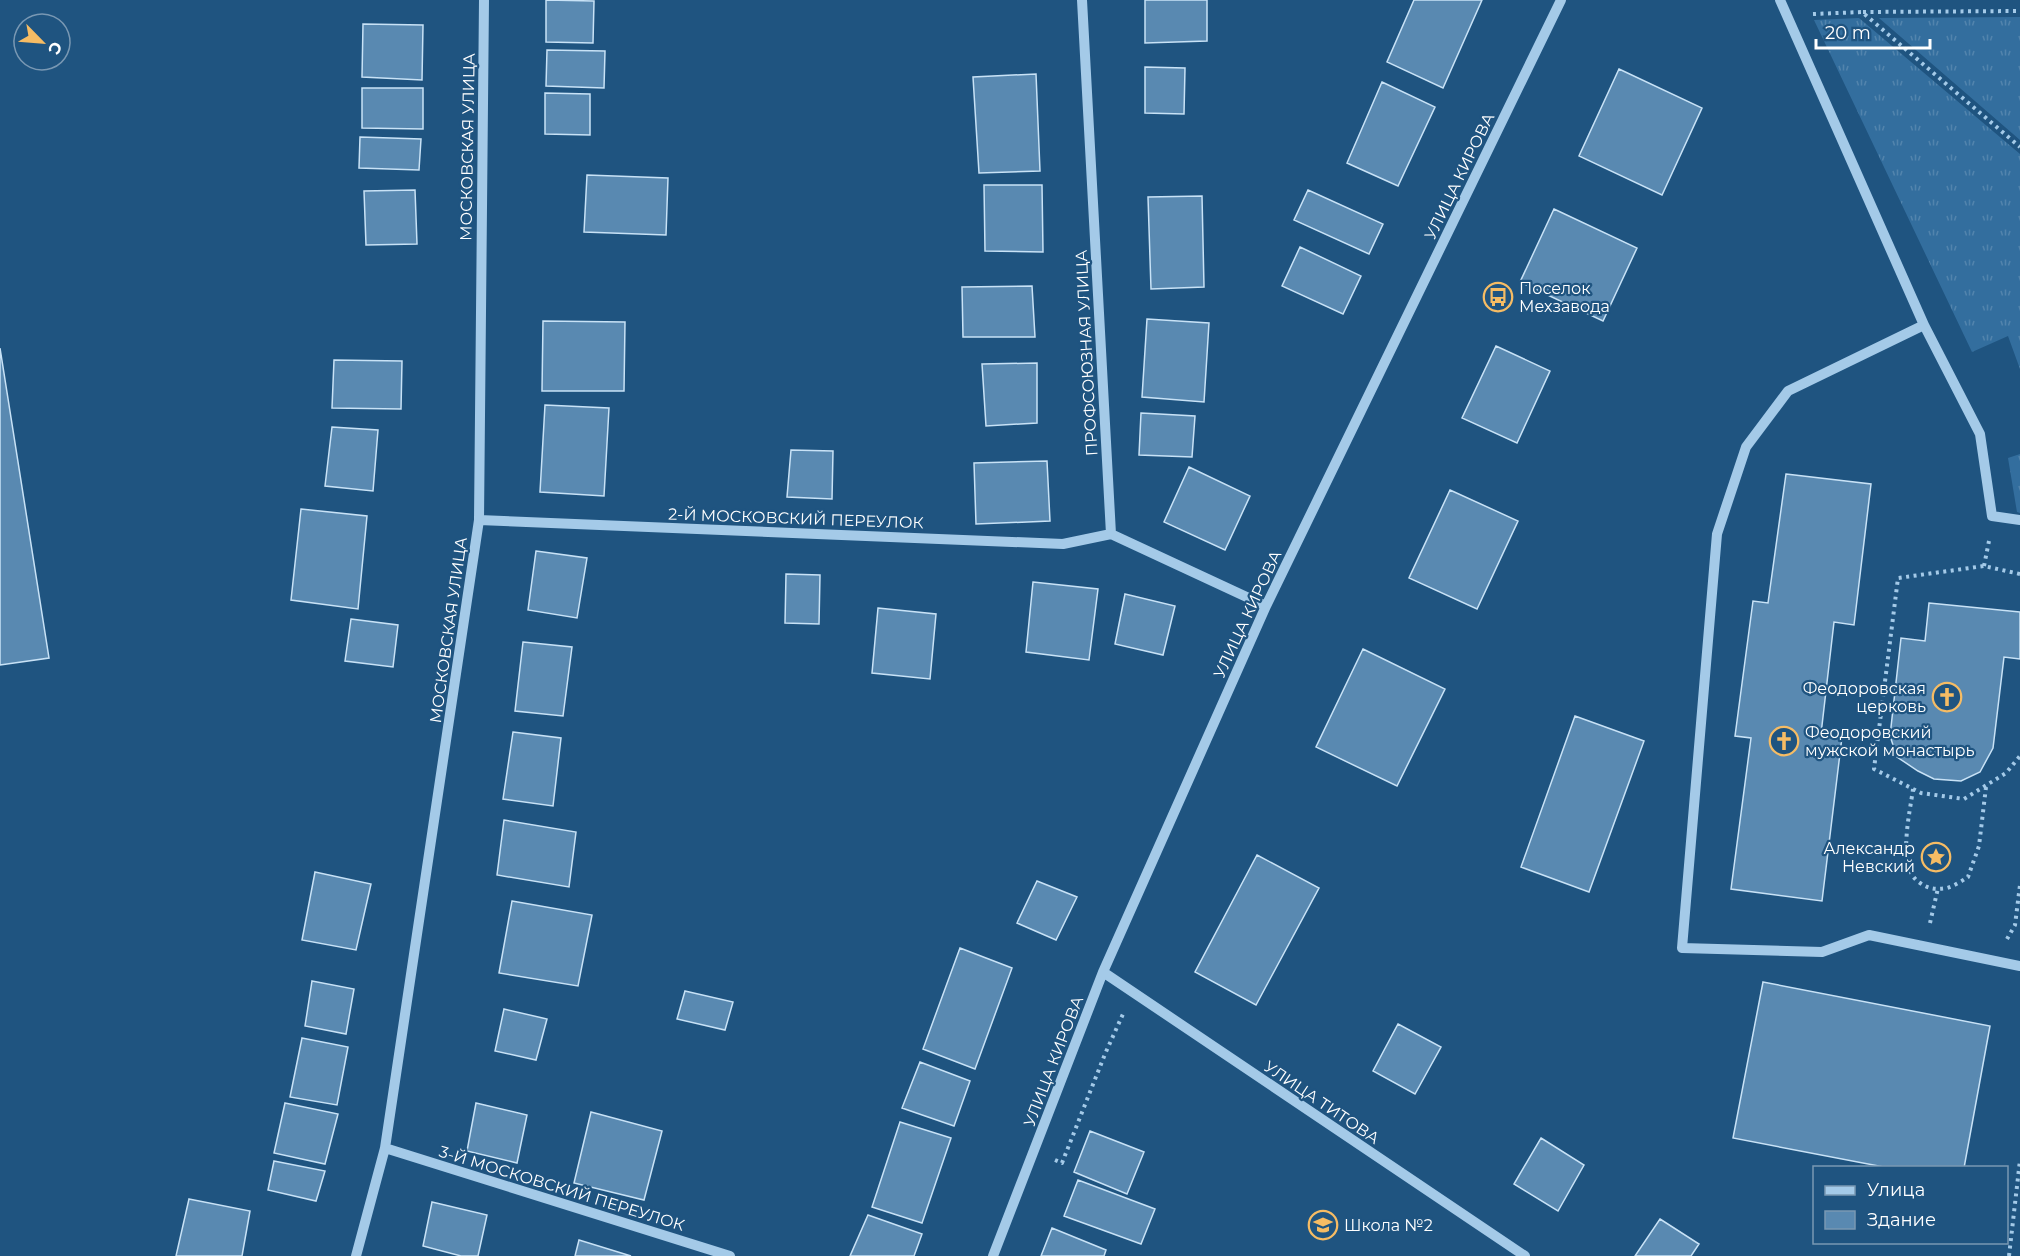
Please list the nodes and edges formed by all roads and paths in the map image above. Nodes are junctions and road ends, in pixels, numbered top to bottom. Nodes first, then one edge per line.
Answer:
1 (484, 0) edge
2 (1082, 0) edge
3 (1561, 0) edge
4 (1780, 0) edge
5 (2020, 11) edge
6 (1862, 12) junction
7 (1785, 15) junction
8 (2020, 147) edge
9 (1924, 325) junction
10 (479, 520) junction
11 (2020, 520) edge
12 (1111, 534) junction
13 (2020, 574) edge
14 (1266, 606) junction
15 (2020, 756) edge
16 (1986, 786) junction
17 (1913, 789) junction
18 (2020, 885) edge
19 (1938, 888) junction
20 (1924, 947) junction
21 (1995, 961) junction
22 (2020, 966) edge
23 (1103, 972) junction
24 (1125, 1010) dead end
25 (385, 1148) junction
26 (1034, 1150) junction
27 (2020, 1160) edge
28 (356, 1256) edge
29 (730, 1256) edge
30 (993, 1256) edge
31 (1525, 1256) edge
32 (2009, 1256) edge

1 - 10 street, МОСКОВСКАЯ УЛИЦА
2 - 12 street, ПРОФСОЮЗНАЯ УЛИЦА
3 - 14 street, УЛИЦА КИРОВА
4 - 7 street
5 - 6 path
6 - 7 path
6 - 8 path
7 - 9 street
9 - 11 street
9 - 20 street
10 - 12 street, 2-Й МОСКОВСКИЙ ПЕРЕУЛОК
10 - 25 street, МОСКОВСКАЯ УЛИЦА
12 - 14 street
13 - 17 path
14 - 23 street, УЛИЦА КИРОВА
15 - 16 path
16 - 17 path
16 - 19 path
17 - 19 path
18 - 21 path
19 - 20 path
20 - 21 street
21 - 22 street
23 - 26 street, УЛИЦА КИРОВА
23 - 31 street, УЛИЦА ТИТОВА
24 - 26 path
25 - 28 street, МОСКОВСКАЯ УЛИЦА
25 - 29 street, 3-Й МОСКОВСКИЙ ПЕРЕУЛОК
26 - 30 street, УЛИЦА КИРОВА
27 - 32 path

